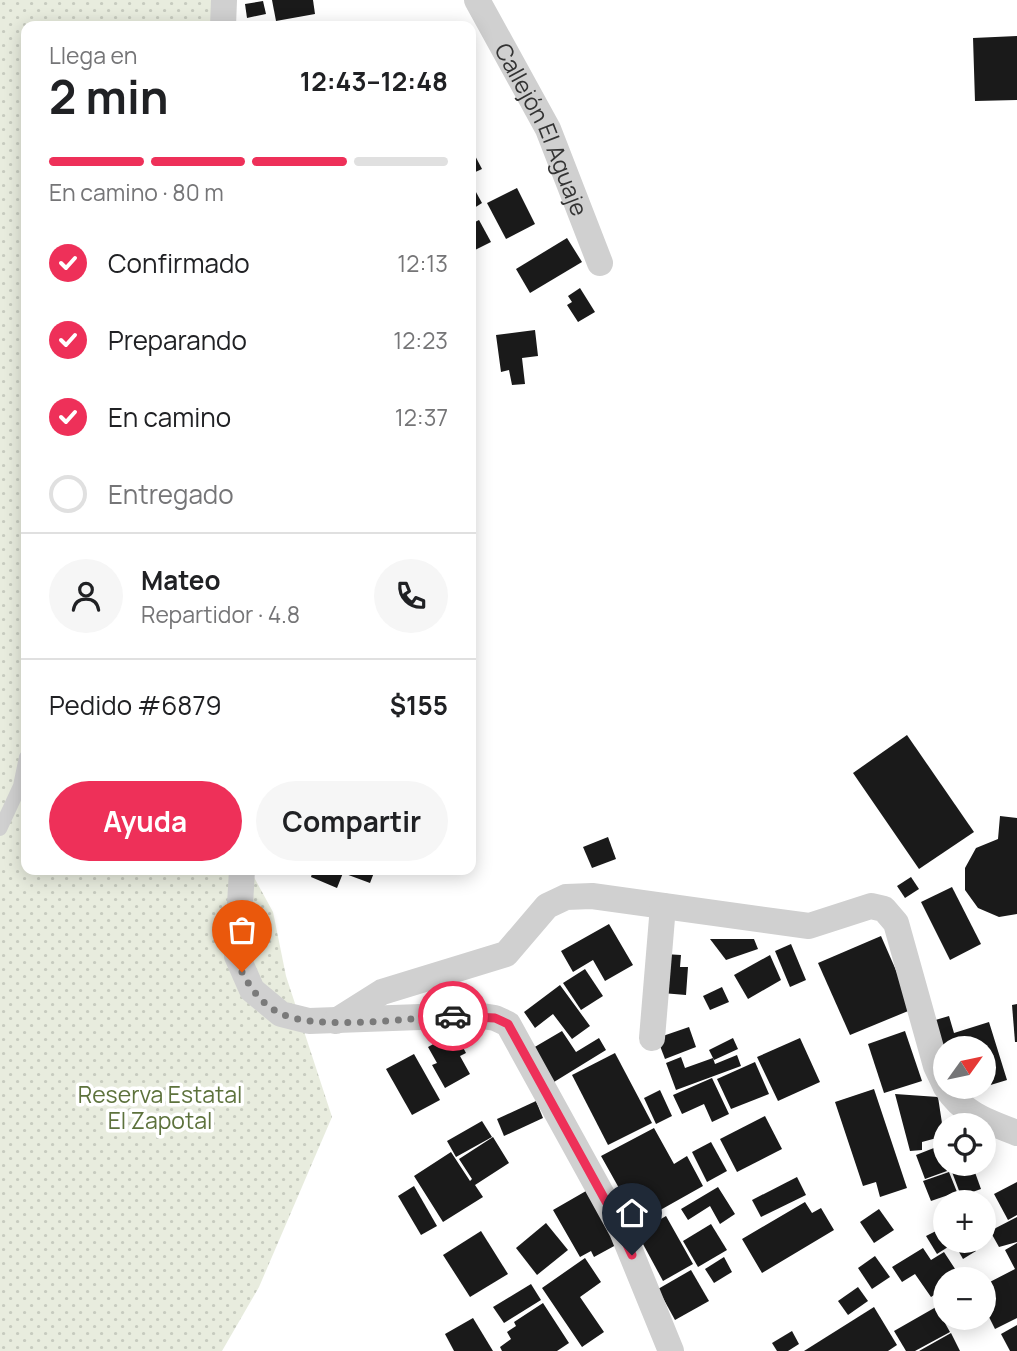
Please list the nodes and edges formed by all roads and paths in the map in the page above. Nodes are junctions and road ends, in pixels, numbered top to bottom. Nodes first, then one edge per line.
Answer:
1 (224, 0) edge
2 (479, 1) edge
3 (223, 21) edge
4 (600, 263) dead end
5 (21, 781) edge
6 (0, 829) edge
7 (242, 875) edge
8 (663, 906) junction
9 (336, 1021) junction
10 (652, 1038) dead end
11 (933, 1055) edge
12 (955, 1099) edge
13 (1017, 1133) edge
14 (671, 1351) edge

1 - 3 street
2 - 4 street, Callejón El Aguaje
5 - 6 lane
7 - 9 street
8 - 9 street
8 - 10 street
8 - 11 street
9 - 14 street
12 - 13 street

